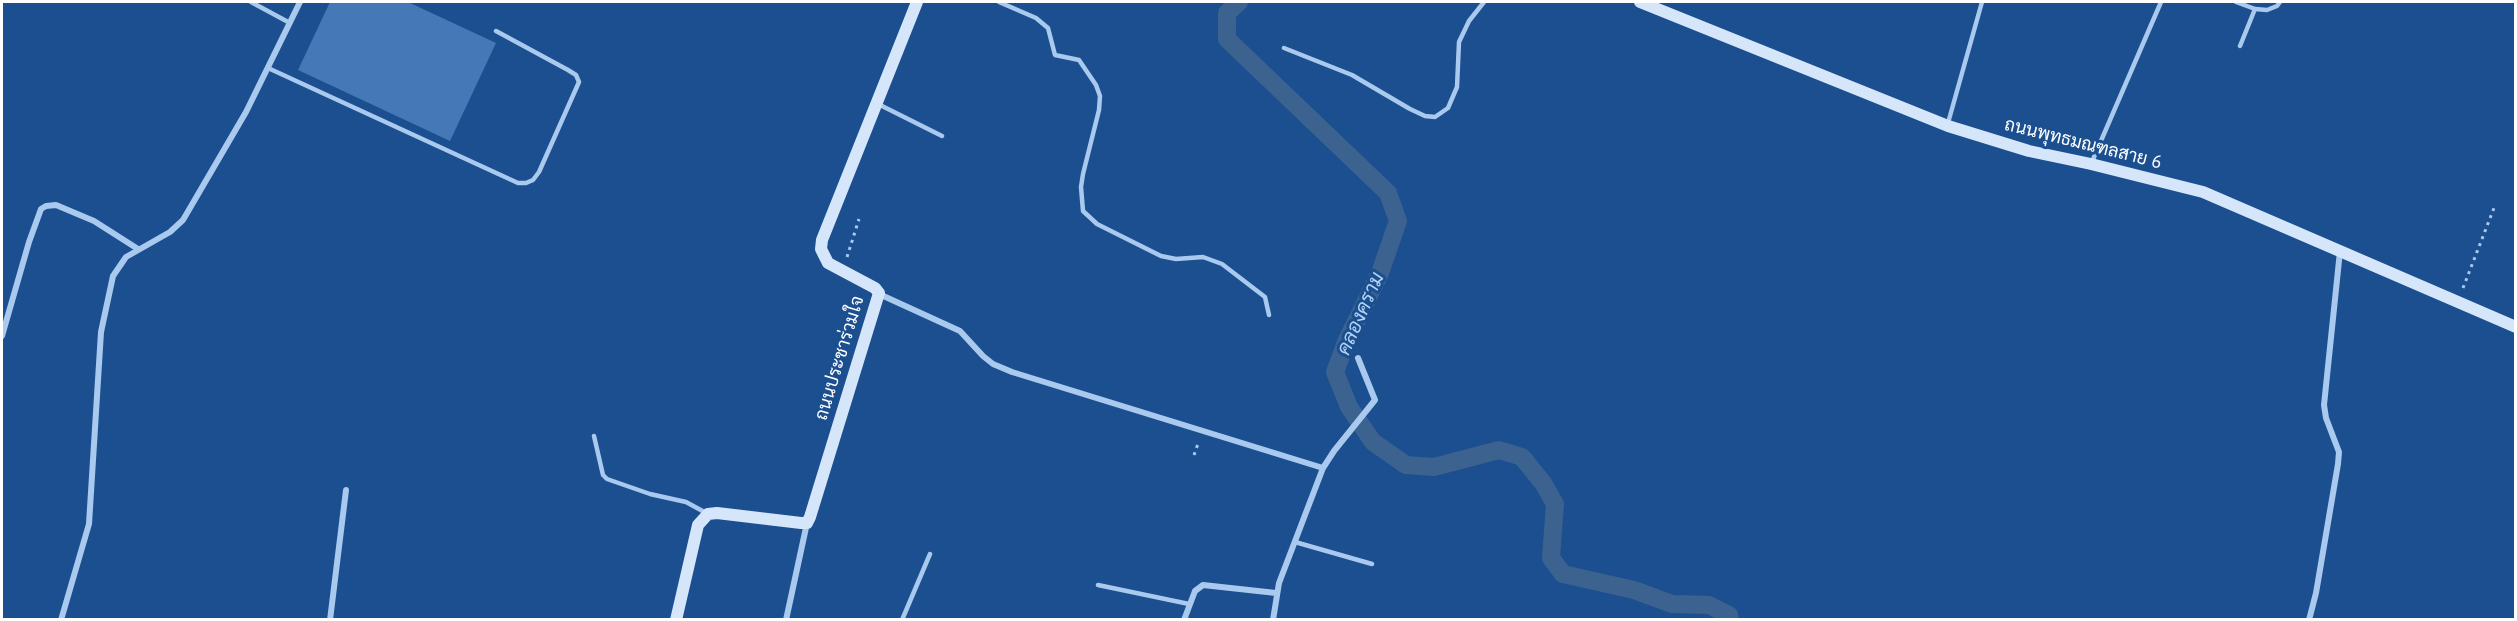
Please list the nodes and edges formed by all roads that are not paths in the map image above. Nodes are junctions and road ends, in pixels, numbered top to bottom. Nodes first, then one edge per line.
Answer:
1 (251, 2) edge
2 (300, 2) edge
3 (917, 2) edge
4 (999, 2) edge
5 (1484, 2) edge
6 (1640, 2) edge
7 (1982, 2) edge
8 (2161, 2) edge
9 (2236, 2) edge
10 (2280, 2) edge
11 (2255, 9) junction
12 (290, 23) junction
13 (496, 31) dead end
14 (2240, 46) dead end
15 (1284, 48) dead end
16 (268, 68) junction
17 (876, 102) junction
18 (1948, 126) junction
19 (942, 136) dead end
20 (2091, 164) junction
21 (138, 249) junction
22 (2340, 251) junction
23 (879, 293) junction
24 (1269, 315) dead end
25 (2516, 327) edge
26 (2, 336) edge
27 (1358, 358) dead end
28 (594, 436) dead end
29 (1323, 468) junction
30 (345, 490) dead end
31 (708, 514) junction
32 (807, 523) junction
33 (1295, 542) junction
34 (930, 554) dead end
35 (1372, 564) dead end
36 (1098, 585) dead end
37 (1276, 593) junction
38 (1190, 604) junction
39 (61, 620) edge
40 (330, 620) edge
41 (676, 620) edge
42 (786, 620) edge
43 (902, 620) edge
44 (1184, 620) edge
45 (1273, 620) edge
46 (2309, 620) edge

1 - 12 lane
2 - 12 street
3 - 17 main road, ถนนประชาร่วมใจ
4 - 24 lane
5 - 15 lane
6 - 18 main road, ถนนพุทธมณฑลสาย 6
7 - 18 lane
8 - 20 lane
9 - 11 lane
10 - 11 lane
11 - 14 lane
12 - 16 street
13 - 16 lane
16 - 21 street
17 - 19 lane
17 - 23 main road, ถนนประชาร่วมใจ
18 - 20 main road, ถนนพุทธมณฑลสาย 6
20 - 22 main road, ถนนพุทธมณฑลสาย 6
21 - 26 street
21 - 39 street
22 - 25 main road, ถนนพุทธมณฑลสาย 6
22 - 46 street
23 - 29 street
23 - 32 main road, ถนนประชาร่วมใจ
27 - 29 street
28 - 31 lane
29 - 33 street
30 - 40 street
31 - 32 main road
31 - 41 main road
32 - 42 street
33 - 35 lane
33 - 37 street
34 - 43 lane
36 - 38 lane
37 - 38 street
37 - 45 street
38 - 44 street

